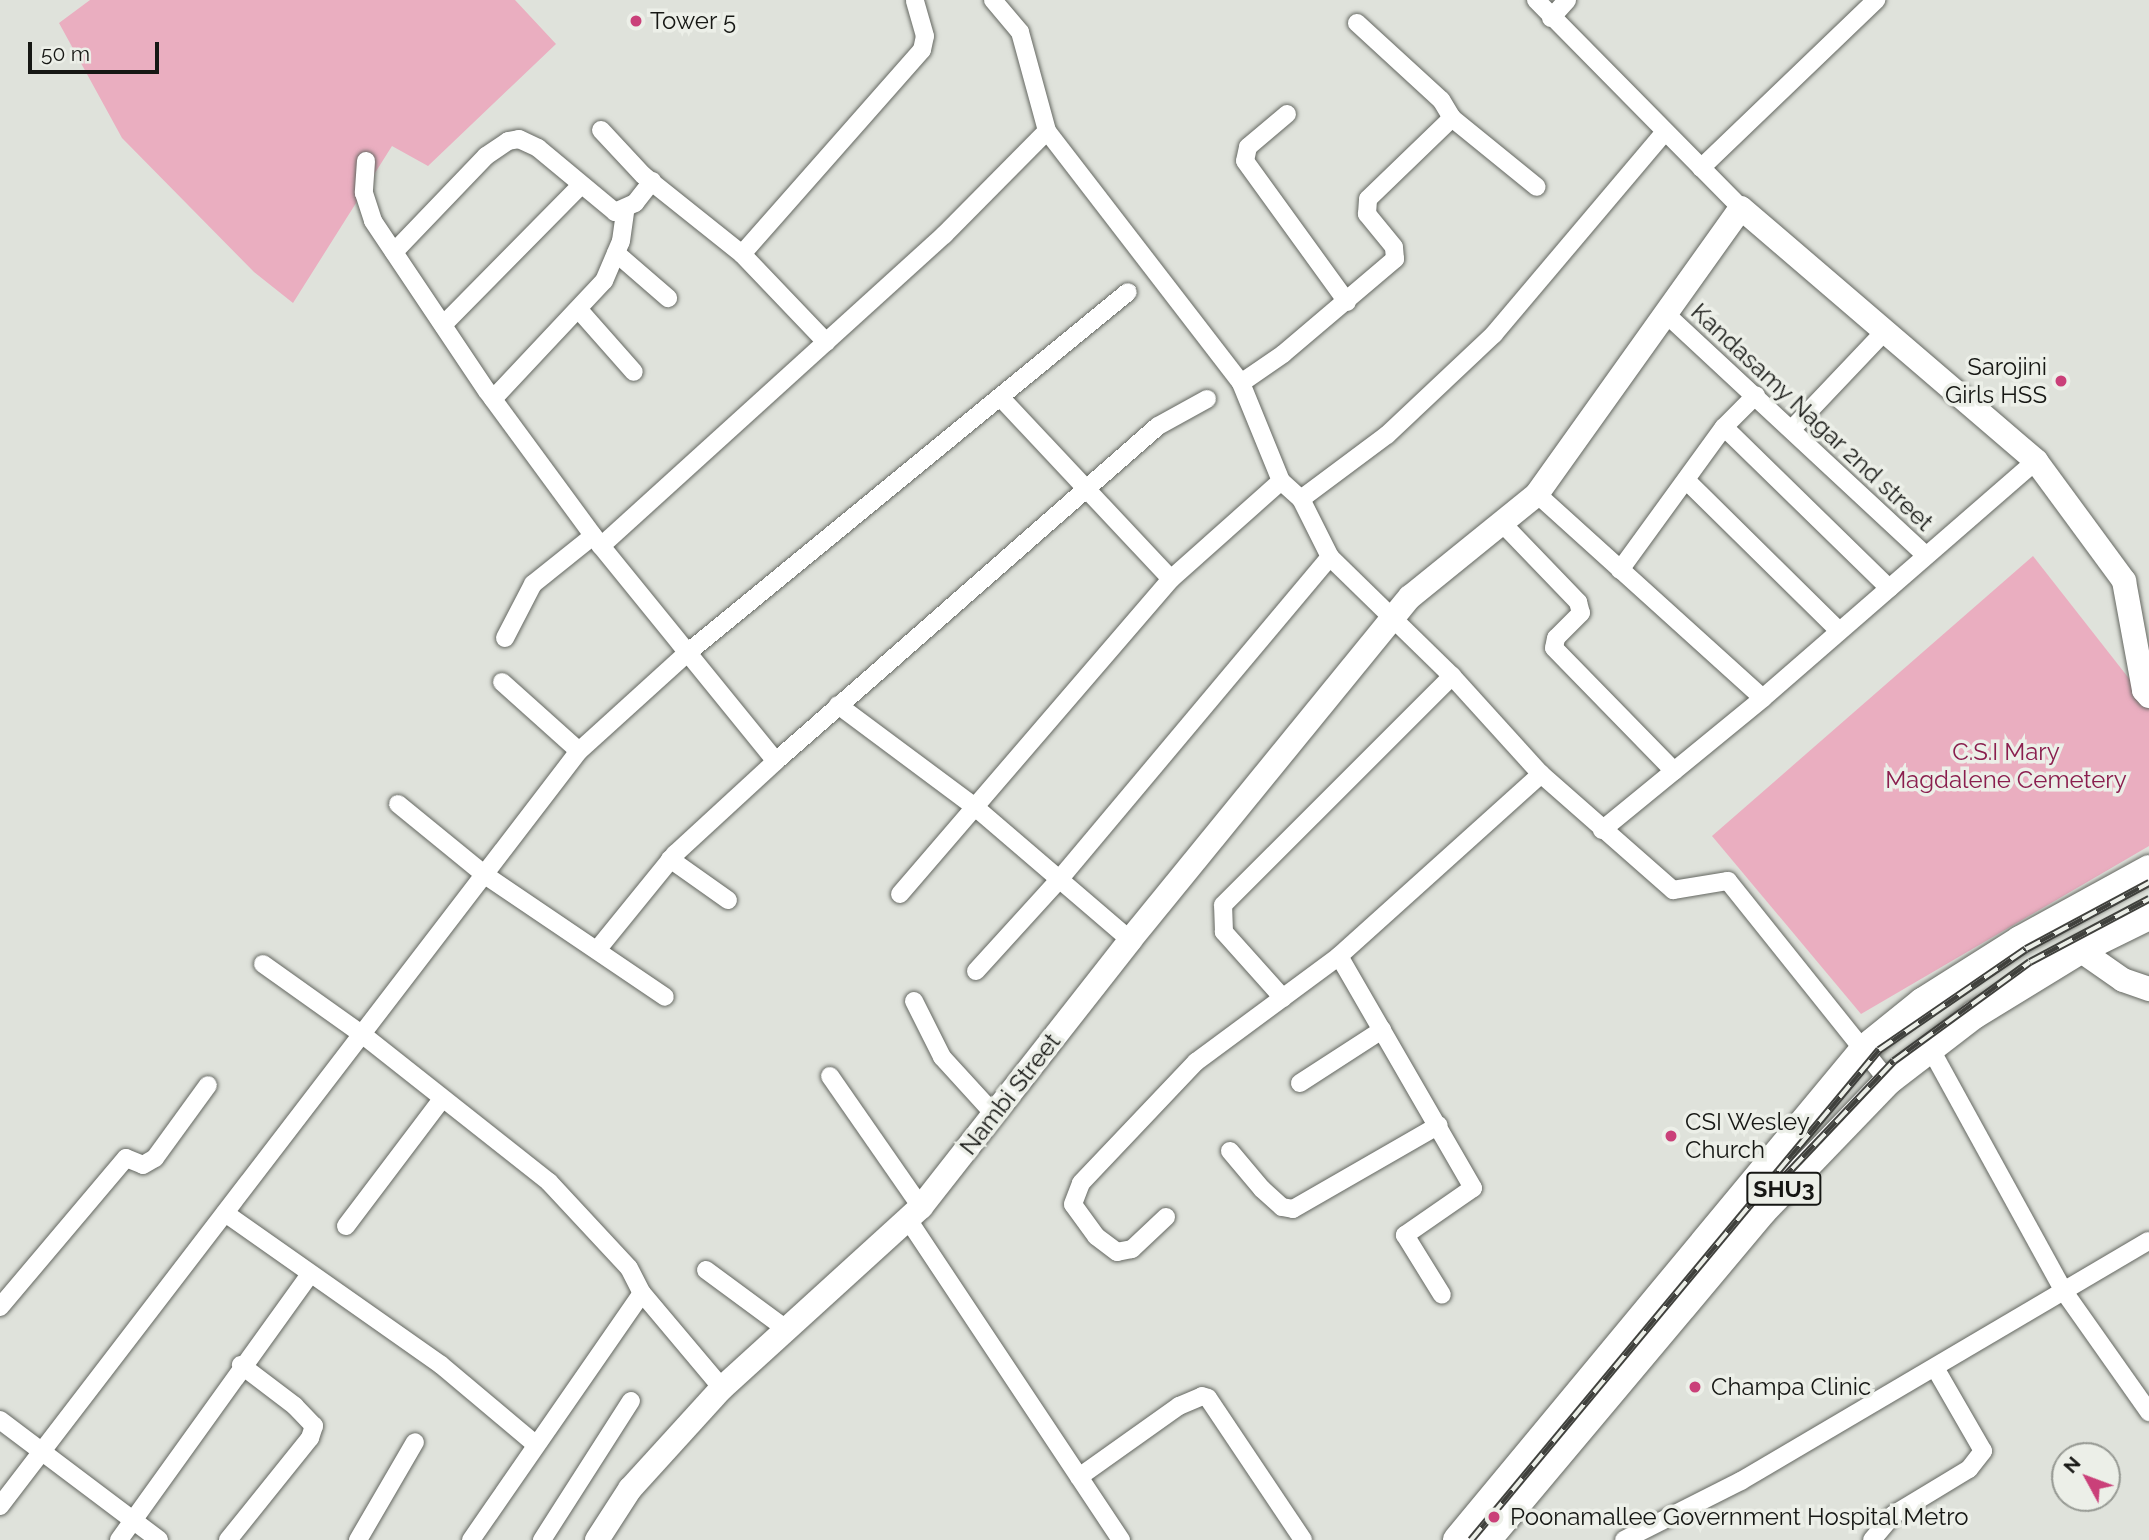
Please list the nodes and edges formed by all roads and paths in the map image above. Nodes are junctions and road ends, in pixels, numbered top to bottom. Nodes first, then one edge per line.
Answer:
1 (915, 0) edge
2 (993, 0) edge
3 (1536, 0) edge
4 (1567, 0) edge
5 (1877, 0) edge
6 (1552, 18) junction
7 (1357, 23) dead end
8 (1287, 114) dead end
9 (1452, 118) junction
10 (601, 130) dead end
11 (1047, 131) junction
12 (1665, 132) junction
13 (366, 161) dead end
14 (1701, 168) junction
15 (652, 181) junction
16 (581, 185) junction
17 (1537, 187) dead end
18 (1741, 208) junction
19 (625, 211) junction
20 (394, 252) junction
21 (616, 253) junction
22 (742, 254) junction
23 (1128, 292) dead end
24 (668, 298) dead end
25 (1347, 302) junction
26 (580, 311) junction
27 (1666, 314) junction
28 (443, 325) junction
29 (1883, 333) junction
30 (826, 342) junction
31 (634, 372) dead end
32 (1241, 383) junction
33 (1756, 395) junction
34 (1001, 398) junction
35 (493, 399) junction
36 (1208, 399) dead end
37 (1724, 427) junction
38 (1792, 429) junction
39 (2036, 461) junction
40 (1686, 480) junction
41 (1282, 481) junction
42 (1084, 489) junction
43 (1537, 494) junction
44 (1301, 499) junction
45 (1502, 523) junction
46 (597, 541) junction
47 (1926, 556) junction
48 (1330, 557) junction
49 (1620, 570) junction
50 (1171, 579) junction
51 (1889, 588) junction
52 (1394, 619) junction
53 (1839, 631) junction
54 (505, 638) dead end
55 (2144, 647) edge
56 (686, 654) junction
57 (1452, 676) junction
58 (502, 682) dead end
59 (2149, 696) edge
60 (1763, 698) junction
61 (838, 705) junction
62 (579, 751) junction
63 (776, 761) junction
64 (1674, 771) junction
65 (1541, 774) junction
66 (398, 804) dead end
67 (975, 807) junction
68 (1602, 830) junction
69 (670, 859) junction
70 (2149, 869) edge
71 (485, 875) junction
72 (1058, 881) junction
73 (900, 894) dead end
74 (728, 900) dead end
75 (2149, 916) edge
76 (1130, 940) junction
77 (597, 950) junction
78 (2080, 950) junction
79 (1339, 956) junction
80 (263, 964) dead end
81 (976, 971) dead end
82 (2149, 989) edge
83 (665, 997) dead end
84 (1283, 998) junction
85 (914, 1001) dead end
86 (1382, 1030) junction
87 (363, 1035) junction
88 (1929, 1046) junction
89 (1864, 1049) junction
90 (830, 1076) dead end
91 (1888, 1081) junction
92 (1300, 1083) dead end
93 (208, 1085) dead end
94 (442, 1099) junction
95 (994, 1114) junction
96 (1439, 1125) junction
97 (1230, 1151) dead end
98 (914, 1212) junction
99 (225, 1213) junction
100 (1166, 1217) dead end
101 (345, 1226) dead end
102 (2149, 1241) edge
103 (706, 1269) dead end
104 (310, 1274) junction
105 (642, 1293) junction
106 (2065, 1293) junction
107 (1442, 1294) dead end
108 (0, 1307) edge
109 (786, 1329) junction
110 (241, 1365) junction
111 (1936, 1368) junction
112 (722, 1388) junction
113 (631, 1401) dead end
114 (2149, 1412) edge
115 (0, 1420) edge
116 (415, 1441) dead end
117 (535, 1444) junction
118 (42, 1450) junction
119 (1079, 1477) junction
120 (0, 1506) edge
121 (132, 1523) junction
122 (119, 1540) edge
123 (159, 1540) edge
124 (228, 1540) edge
125 (358, 1540) edge
126 (471, 1540) edge
127 (542, 1540) edge
128 (597, 1540) edge
129 (1121, 1540) edge
130 (1303, 1540) edge
131 (1457, 1540) edge
132 (1487, 1540) edge
133 (1625, 1540) edge
134 (1872, 1540) edge

1 - 22 street
2 - 11 street
3 - 6 street
4 - 6 street
5 - 14 street
6 - 12 street
7 - 9 street
8 - 25 street
9 - 17 street
9 - 25 street
10 - 15 street
11 - 30 street
11 - 32 street
12 - 14 street
12 - 44 street
13 - 20 street
14 - 18 street
15 - 19 street
15 - 22 street
16 - 19 street
16 - 20 street
16 - 28 street
18 - 27 street, Nambi Street
18 - 29 street
19 - 21 street
20 - 28 street
21 - 24 street
21 - 26 street
22 - 30 street
23 - 34 street
25 - 32 street
26 - 31 street
26 - 35 street
27 - 33 street, Kandasamy Nagar 2nd street
27 - 43 street, Nambi Street
28 - 35 street
29 - 38 street
29 - 39 street
30 - 46 street
32 - 41 street
33 - 37 street
33 - 38 street, Kandasamy Nagar 2nd street
34 - 42 street
34 - 56 street
35 - 46 street
36 - 42 street
37 - 40 street
37 - 51 street
38 - 47 street, Kandasamy Nagar 2nd street
39 - 47 street
39 - 55 street
40 - 49 street
40 - 53 street
41 - 44 street
41 - 50 street
42 - 50 street
42 - 61 street
43 - 45 street, Nambi Street
43 - 49 street
44 - 48 street
45 - 52 street, Nambi Street
45 - 64 street
46 - 54 street
46 - 56 street
47 - 51 street
48 - 52 street
48 - 72 street
49 - 60 street
50 - 67 street
51 - 53 street
52 - 57 street
52 - 76 street, Nambi Street
53 - 60 street
55 - 59 street
56 - 62 street
56 - 63 street
57 - 65 street
57 - 84 street
58 - 62 street
60 - 64 street
61 - 63 street
61 - 67 street
62 - 71 street
63 - 69 street
64 - 68 street
65 - 68 street
65 - 79 street
66 - 71 street
67 - 72 street
67 - 73 street
68 - 89 street
69 - 74 street
69 - 77 street
70 - 89 main road, SHU3
71 - 77 street
71 - 87 street
72 - 76 street
72 - 81 street
75 - 78 main road, SHU3
76 - 95 street, Nambi Street
77 - 83 street
78 - 82 street
78 - 88 main road, SHU3
79 - 84 street
79 - 86 street
80 - 87 street
84 - 100 street
85 - 95 street
86 - 92 street
86 - 96 street
87 - 94 street
87 - 99 street
88 - 91 main road, SHU3
88 - 106 street
89 - 91 street
89 - 131 main road, SHU3
90 - 98 street
91 - 132 main road, SHU3
93 - 108 street
94 - 101 street
94 - 105 street
95 - 98 street, Nambi Street
96 - 97 street
96 - 107 street
98 - 109 street, Nambi Street
98 - 119 street
99 - 104 street
99 - 118 street
102 - 106 street
103 - 109 street
104 - 110 street
104 - 117 street
105 - 112 street
105 - 117 street
106 - 111 street
106 - 114 street
109 - 112 street, Nambi Street
110 - 121 street
110 - 124 street
111 - 133 street
111 - 134 street
112 - 128 street, Nambi Street
113 - 127 street
115 - 118 street
116 - 125 street
117 - 126 street
118 - 120 street
118 - 121 street
119 - 129 street
119 - 130 street
121 - 122 street
121 - 123 street

